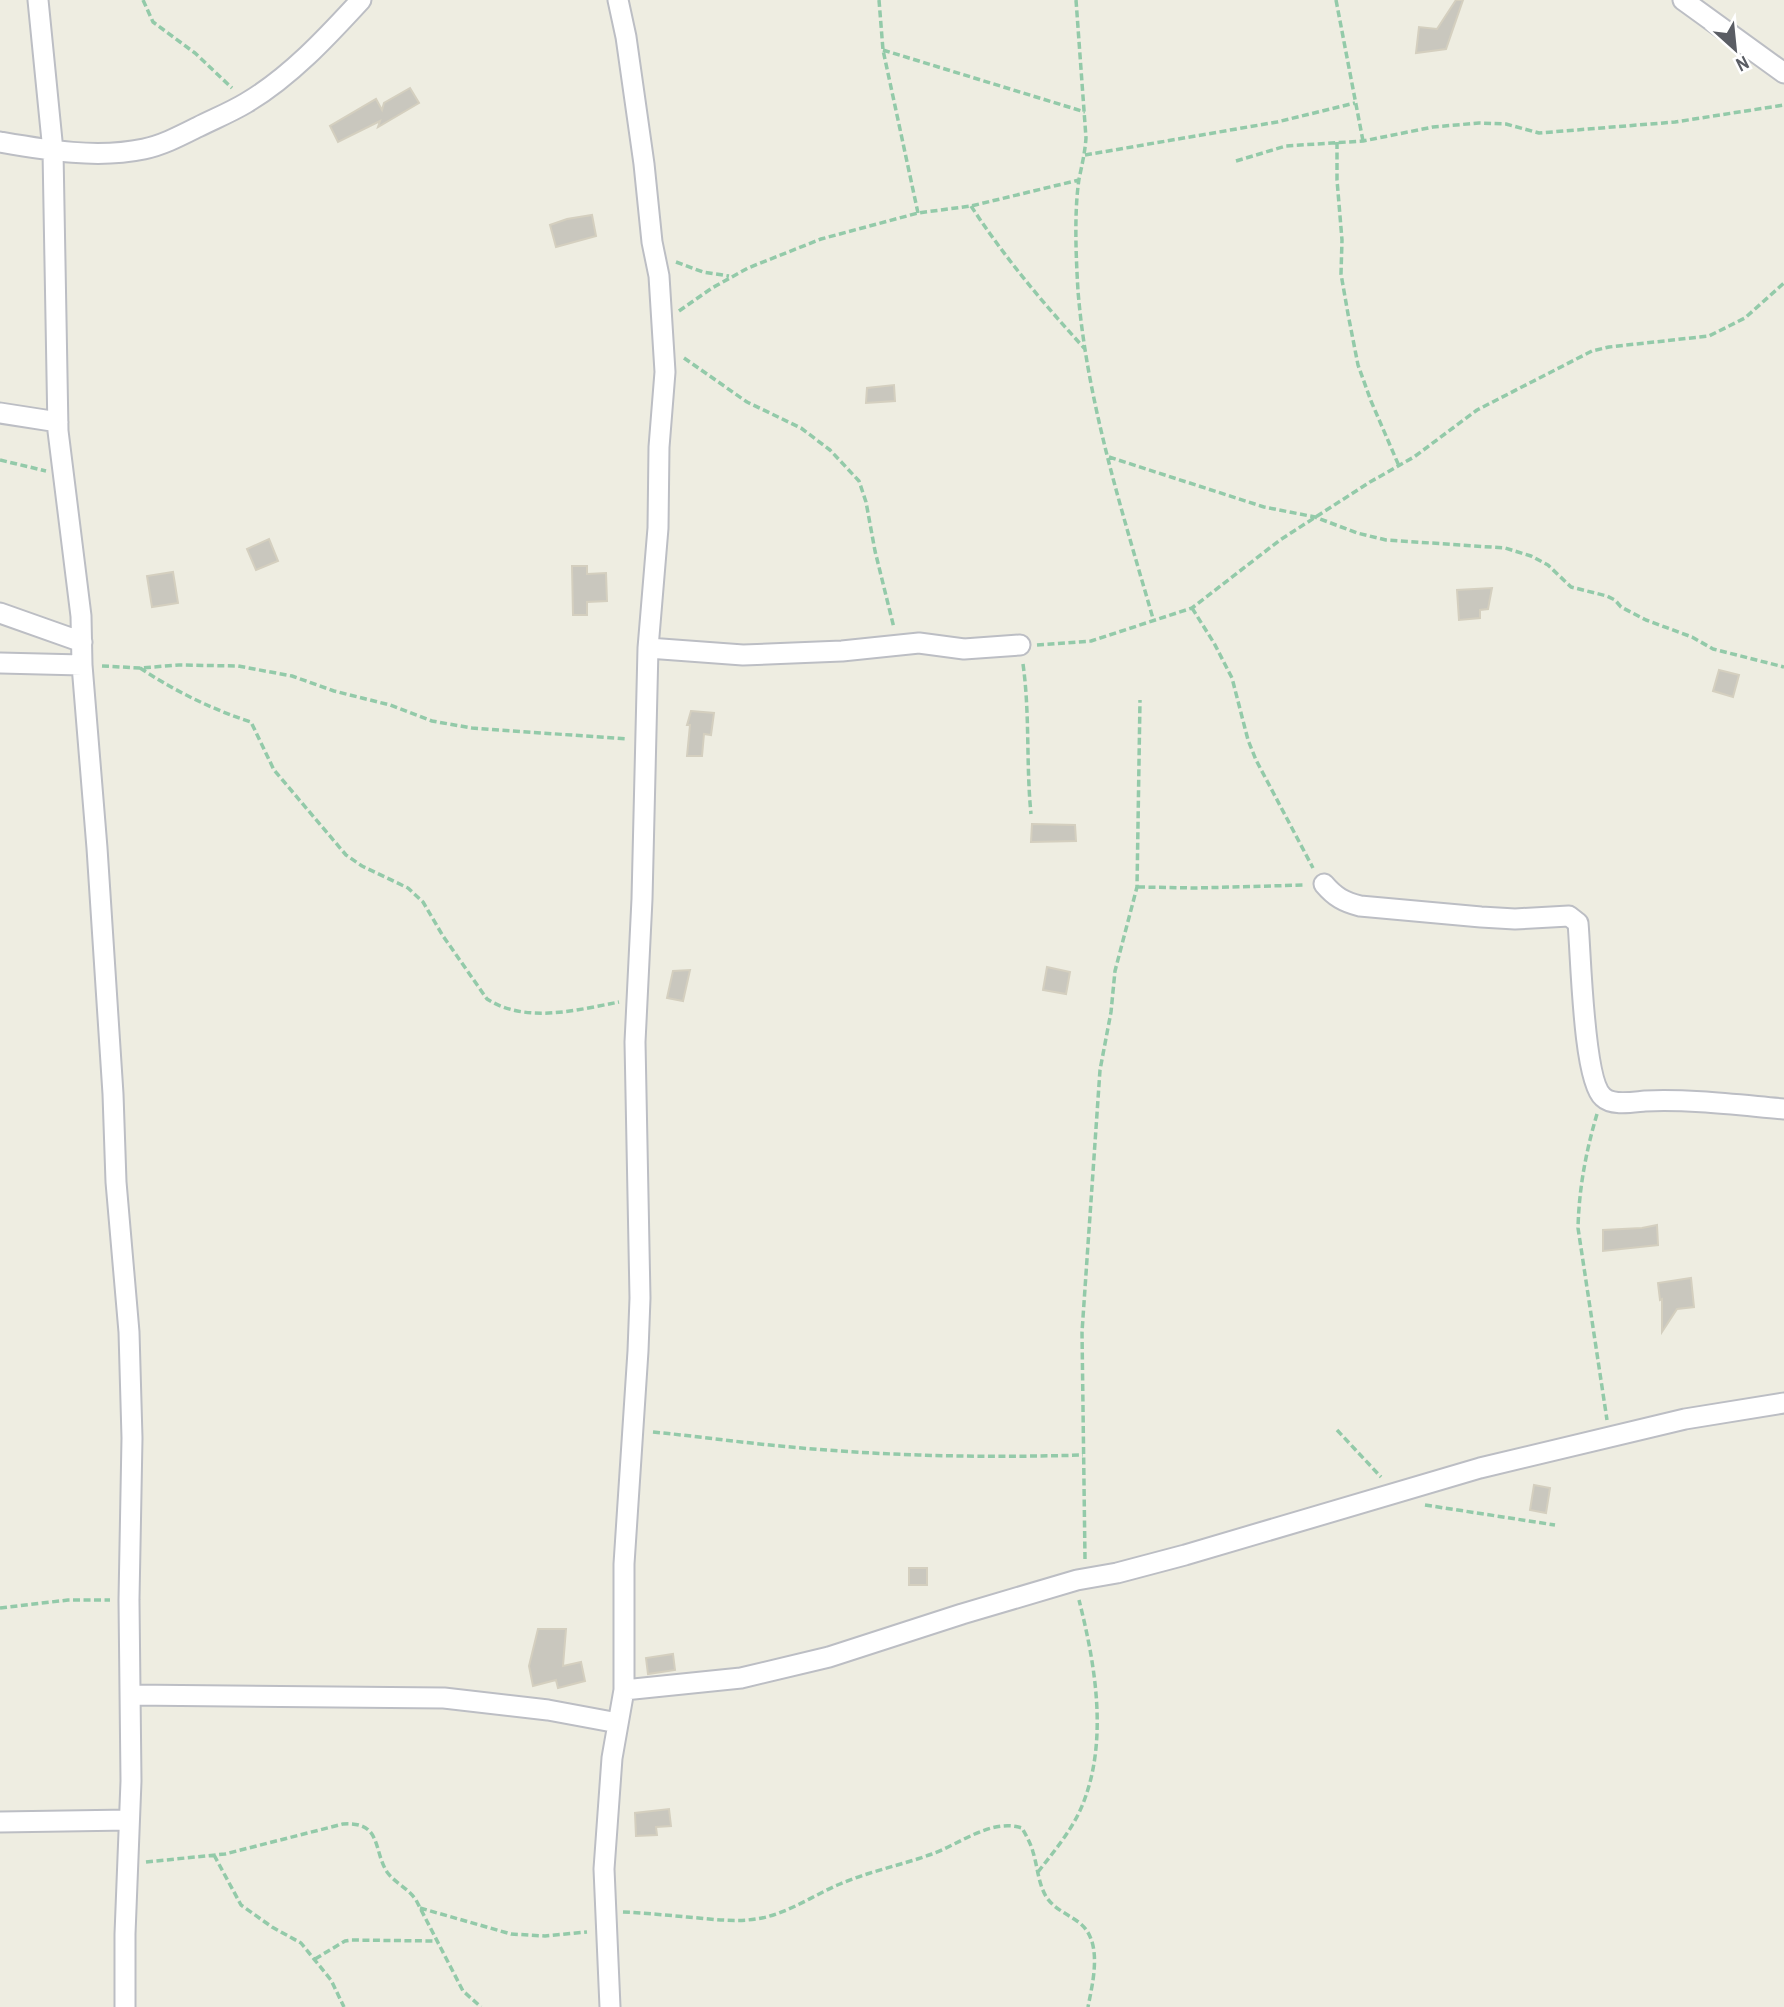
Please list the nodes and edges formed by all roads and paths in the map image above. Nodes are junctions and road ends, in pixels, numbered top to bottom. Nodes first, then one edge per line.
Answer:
1 (38, 0) edge
2 (143, 0) edge
3 (361, 0) edge
4 (618, 0) edge
5 (879, 0) edge
6 (1076, 0) edge
7 (1336, 0) edge
8 (1683, 0) edge
9 (883, 50) junction
10 (1784, 73) edge
11 (247, 103) junction
12 (1355, 103) junction
13 (1784, 105) edge
14 (1085, 112) junction
15 (1363, 141) junction
16 (0, 142) edge
17 (1337, 142) junction
18 (53, 151) junction
19 (1085, 155) junction
20 (1236, 161) dead end
21 (1079, 180) junction
22 (971, 206) junction
23 (918, 214) junction
24 (652, 242) junction
25 (732, 276) junction
26 (1784, 283) edge
27 (663, 321) junction
28 (665, 345) junction
29 (1086, 349) junction
30 (0, 413) edge
31 (58, 422) junction
32 (1109, 457) junction
33 (0, 460) edge
34 (1399, 466) junction
35 (64, 476) junction
36 (1315, 517) junction
37 (1192, 608) junction
38 (0, 613) edge
39 (1154, 622) junction
40 (82, 642) junction
41 (898, 644) junction
42 (1020, 646) junction
43 (648, 648) junction
44 (0, 663) edge
45 (82, 664) junction
46 (1784, 667) edge
47 (140, 668) junction
48 (1140, 700) dead end
49 (647, 739) junction
50 (1031, 814) dead end
51 (1324, 884) junction
52 (1137, 887) junction
53 (639, 998) junction
54 (1602, 1097) junction
55 (1784, 1109) edge
56 (1784, 1403) edge
57 (633, 1430) junction
58 (1337, 1430) dead end
59 (1609, 1436) junction
60 (1083, 1455) junction
61 (1396, 1493) junction
62 (1555, 1525) dead end
63 (1080, 1579) junction
64 (129, 1600) junction
65 (0, 1608) edge
66 (624, 1690) junction
67 (131, 1696) junction
68 (618, 1723) junction
69 (128, 1820) junction
70 (0, 1822) edge
71 (214, 1855) junction
72 (127, 1863) junction
73 (1038, 1872) junction
74 (420, 1908) junction
75 (606, 1920) junction
76 (436, 1941) junction
77 (315, 1959) junction
78 (125, 2007) edge
79 (344, 2007) edge
80 (481, 2007) edge
81 (610, 2007) edge
82 (1088, 2007) edge

1 - 18 street
2 - 11 path
3 - 11 street
4 - 24 street
5 - 9 path
6 - 14 path
7 - 12 path
8 - 10 street
9 - 14 path
9 - 23 path
11 - 18 street
12 - 15 path
12 - 19 path
13 - 15 path
14 - 19 path
15 - 17 path
16 - 18 street
17 - 20 path
17 - 34 path
18 - 31 street
19 - 21 path
21 - 22 path
21 - 29 path
22 - 23 path
22 - 29 path
23 - 25 path
24 - 25 path
24 - 27 street
25 - 27 path
26 - 34 path
27 - 28 street
28 - 41 path
28 - 43 street
29 - 32 path
30 - 31 street
31 - 35 street
32 - 36 path
32 - 39 path
33 - 35 path
34 - 36 path
35 - 40 street
36 - 37 path
36 - 46 path
37 - 39 path
37 - 51 path
38 - 40 street
39 - 42 path
40 - 45 street
41 - 42 street
41 - 43 street
42 - 50 path
43 - 49 street
44 - 45 street
45 - 47 path
45 - 64 street
47 - 49 path
47 - 53 path
48 - 52 path
49 - 53 street
51 - 52 path
51 - 54 street
52 - 60 path
53 - 57 street
54 - 55 street
54 - 59 path
56 - 59 street
57 - 60 path
57 - 66 street
58 - 61 path
59 - 61 street
60 - 63 path
61 - 62 path
61 - 63 street
63 - 66 street
63 - 73 path
64 - 65 path
64 - 67 street
66 - 68 street
67 - 68 street
67 - 69 street
68 - 75 street
69 - 70 street
69 - 72 street
71 - 72 path
71 - 74 path
71 - 77 path
72 - 78 street
73 - 75 path
73 - 82 path
74 - 75 path
74 - 76 path
75 - 81 street
76 - 77 path
76 - 80 path
77 - 79 path

